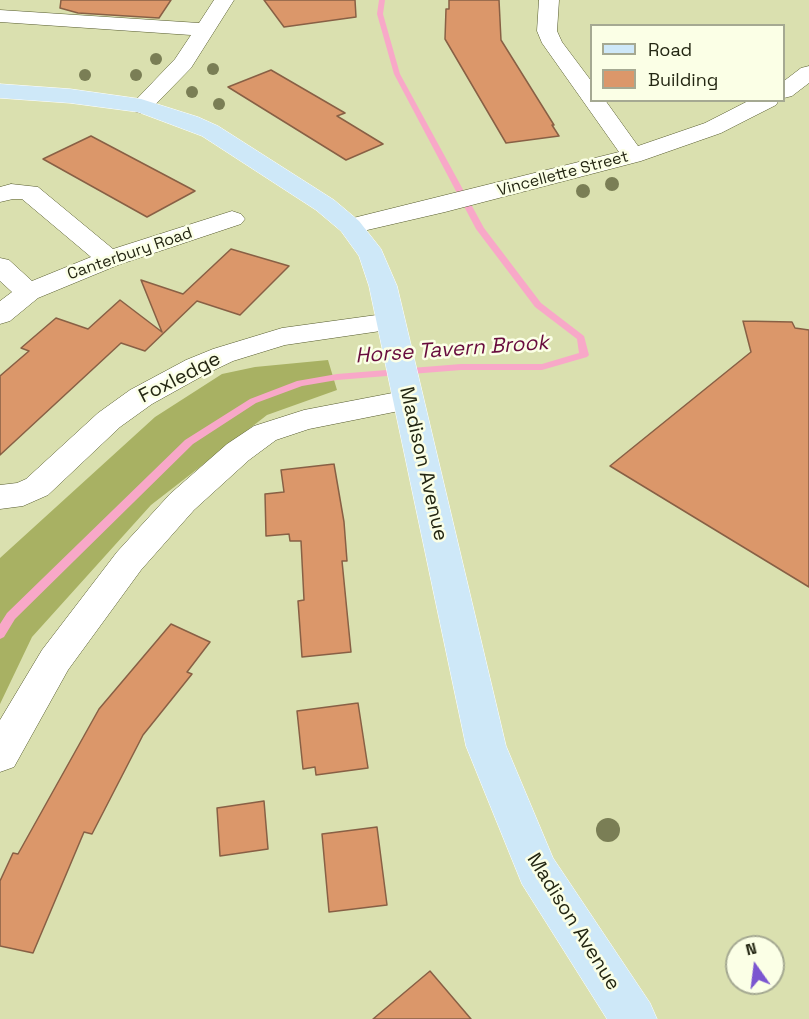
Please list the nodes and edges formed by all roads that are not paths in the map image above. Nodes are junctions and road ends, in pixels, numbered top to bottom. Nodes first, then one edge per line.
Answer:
1 (224, 0) edge
2 (549, 0) edge
3 (0, 16) edge
4 (205, 30) junction
5 (809, 73) edge
6 (785, 90) edge
7 (0, 91) edge
8 (590, 96) edge
9 (594, 102) edge
10 (764, 102) edge
11 (141, 106) junction
12 (633, 156) junction
13 (0, 195) edge
14 (232, 219) dead end
15 (350, 225) junction
16 (109, 259) junction
17 (0, 266) edge
18 (28, 292) junction
19 (0, 315) edge
20 (394, 334) junction
21 (407, 394) junction
22 (0, 497) edge
23 (0, 755) edge
24 (634, 1019) edge

1 - 4 street
2 - 8 street
3 - 4 street
4 - 11 street
5 - 6 street
7 - 11 main road, Madison Avenue
9 - 12 street
10 - 12 street, Vincellette Street
11 - 15 main road, Madison Avenue
12 - 15 street, Vincellette Street
13 - 16 street
14 - 16 street, Canterbury Road
15 - 20 main road, Madison Avenue
16 - 18 street, Canterbury Road
17 - 18 street
18 - 19 street, Canterbury Road
20 - 21 main road, Madison Avenue
20 - 22 street, Foxledge
21 - 23 street
21 - 24 main road, Madison Avenue

